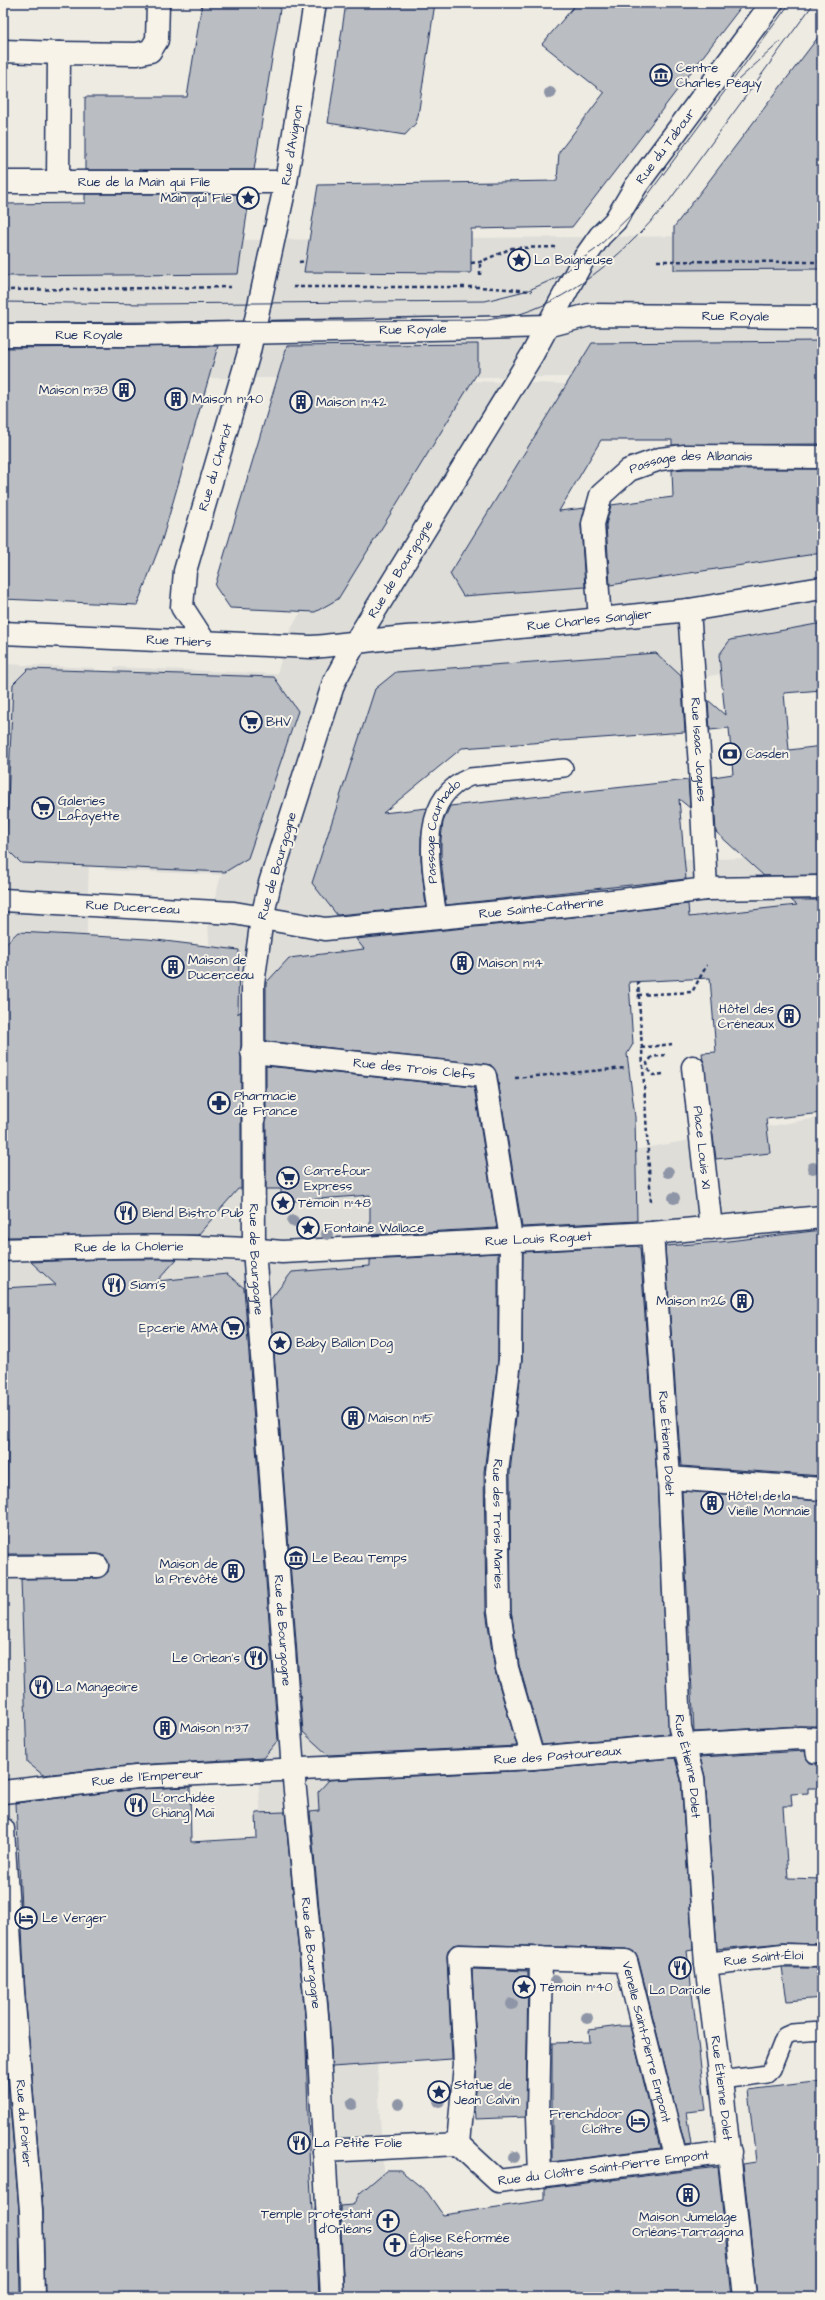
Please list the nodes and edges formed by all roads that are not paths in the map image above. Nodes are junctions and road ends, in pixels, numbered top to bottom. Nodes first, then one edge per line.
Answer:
1 (158, 3) edge
2 (315, 3) edge
3 (772, 3) edge
4 (3, 51) edge
5 (59, 53) junction
6 (58, 181) junction
7 (3, 182) edge
8 (286, 182) junction
9 (262, 287) joint
10 (565, 294) joint
11 (822, 317) edge
12 (547, 326) junction
13 (252, 333) junction
14 (3, 335) edge
15 (822, 457) edge
16 (822, 588) edge
17 (688, 610) junction
18 (600, 620) junction
19 (3, 633) edge
20 (204, 641) junction
21 (355, 643) junction
22 (564, 768) dead end
23 (822, 887) edge
24 (706, 889) junction
25 (3, 900) edge
26 (262, 918) junction
27 (438, 918) junction
28 (252, 1052) junction
29 (693, 1067) dead end
30 (822, 1217) edge
31 (711, 1228) junction
32 (652, 1233) junction
33 (511, 1239) junction
34 (254, 1249) junction
35 (3, 1250) edge
36 (669, 1478) junction
37 (822, 1489) edge
38 (97, 1566) dead end
39 (3, 1567) edge
40 (817, 1744) edge
41 (684, 1745) junction
42 (533, 1758) junction
43 (292, 1770) junction
44 (3, 1792) edge
45 (3, 1829) edge
46 (822, 1956) edge
47 (541, 1958) junction
48 (706, 1964) junction
49 (822, 2031) edge
50 (721, 2080) junction
51 (458, 2144) junction
52 (324, 2151) junction
53 (730, 2152) junction
54 (676, 2159) junction
55 (540, 2176) junction
56 (33, 2297) edge
57 (332, 2297) edge
58 (745, 2297) edge

1 - 5 street
2 - 8 street, Rue d'Avignon
3 - 10 street, Rue du Tabour
4 - 5 street
5 - 6 street
6 - 7 street, Rue de la Main qui File
6 - 8 street, Rue de la Main qui File
8 - 9 street, Rue d'Avignon
9 - 13 street, Rue du Chariot
10 - 12 street, Rue de Bourgogne
11 - 12 street, Rue Royale
12 - 13 street, Rue Royale
12 - 21 street, Rue de Bourgogne
13 - 14 street, Rue Royale
13 - 20 street, Rue du Chariot
15 - 18 street, Passage des Albanais
16 - 17 street, Rue Charles Sanglier
17 - 18 street, Rue Charles Sanglier
17 - 24 street, Rue Isaac Jogues
18 - 21 street, Rue Charles Sanglier
19 - 20 street, Rue Thiers
20 - 21 street, Rue Thiers
21 - 26 street, Rue de Bourgogne
22 - 27 lane, Passage Courhado
23 - 24 street, Rue Sainte-Catherine
24 - 27 street, Rue Sainte-Catherine
25 - 26 street, Rue Ducerceau
26 - 27 street, Rue Sainte-Catherine
26 - 28 street, Rue de Bourgogne
28 - 33 street, Rue des Trois Clefs
28 - 34 street, Rue de Bourgogne
29 - 31 street, Place Louis XI
30 - 31 street, Rue Louis Roguet
31 - 32 street, Rue Louis Roguet
32 - 33 street, Rue Louis Roguet
32 - 36 street, Rue Étienne Dolet
33 - 34 street, Rue Louis Roguet
33 - 42 street, Rue des Trois Maries
34 - 35 street, Rue de la Cholerie
34 - 43 street, Rue de Bourgogne
36 - 37 street
36 - 41 street, Rue Étienne Dolet
38 - 39 street
40 - 41 street, Rue des Pastoureaux
41 - 42 street, Rue des Pastoureaux
41 - 48 street, Rue Étienne Dolet
42 - 43 street, Rue des Pastoureaux
43 - 44 street, Rue de l'Empereur
43 - 52 street, Rue de Bourgogne
45 - 56 street, Rue du Poirier
46 - 48 street, Rue Saint-Éloi
47 - 51 street, Venelle Saint-Pierre Empont
47 - 54 street, Venelle Saint-Pierre Empont
47 - 55 street
48 - 50 street, Rue Étienne Dolet
49 - 50 lane
50 - 53 street, Rue Étienne Dolet
51 - 52 street
51 - 55 street, Rue du Cloître Saint-Pierre Empont
52 - 57 street, Rue de Bourgogne
53 - 54 street, Rue du Cloître Saint-Pierre Empont
53 - 58 street, Rue Étienne Dolet
54 - 55 street, Rue du Cloître Saint-Pierre Empont

